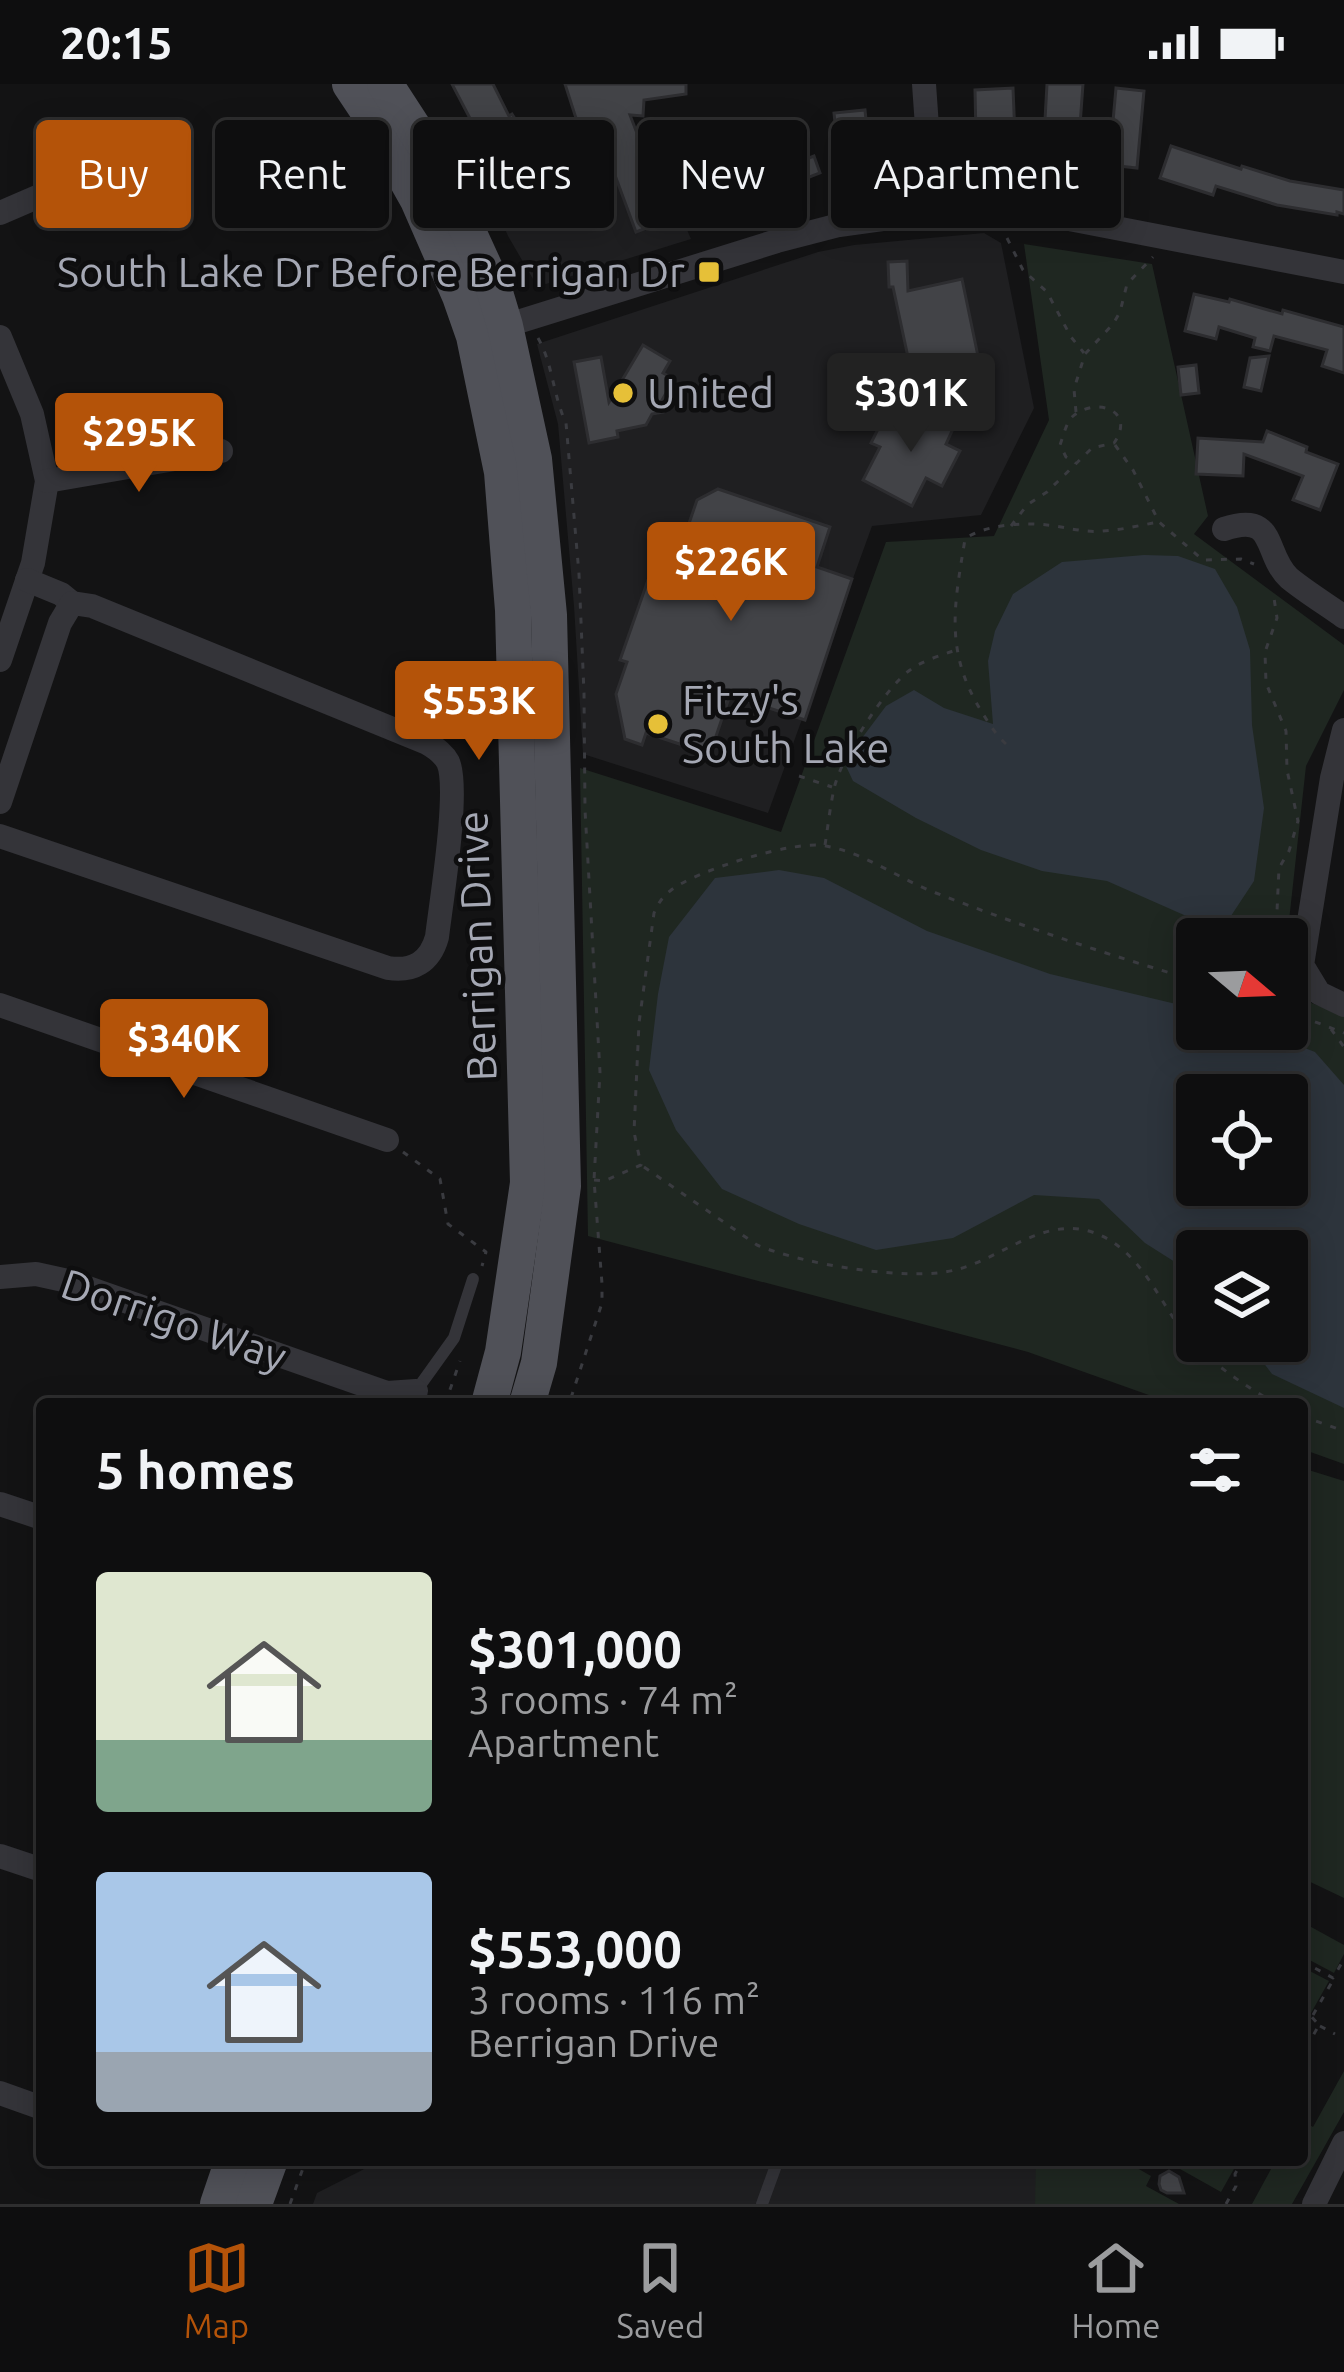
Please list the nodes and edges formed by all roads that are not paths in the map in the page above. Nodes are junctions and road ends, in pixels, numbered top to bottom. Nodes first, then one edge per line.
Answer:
1 (350, 84) edge
2 (385, 84) edge
3 (924, 84) edge
4 (926, 120) edge
5 (36, 197) edge
6 (0, 213) edge
7 (831, 227) edge
8 (1119, 228) edge
9 (1344, 272) edge
10 (490, 331) junction
11 (0, 338) edge
12 (221, 451) dead end
13 (47, 481) junction
14 (1224, 530) dead end
15 (27, 580) junction
16 (72, 603) junction
17 (1344, 617) edge
18 (0, 660) edge
19 (1344, 730) edge
20 (551, 731) junction
21 (1338, 780) edge
22 (0, 802) edge
23 (0, 836) edge
24 (0, 1005) edge
25 (1344, 1005) edge
26 (387, 1140) road end
27 (0, 1276) edge
28 (473, 1279) dead end
29 (416, 1390) joint
30 (491, 1398) edge
31 (528, 1398) edge
32 (0, 1504) edge
33 (36, 1516) edge
34 (0, 1856) edge
35 (36, 1868) edge
36 (0, 2093) edge
37 (36, 2106) edge
38 (1340, 2157) edge
39 (231, 2166) edge
40 (268, 2166) edge
41 (776, 2166) edge
42 (218, 2204) edge
43 (254, 2204) edge
44 (762, 2204) edge
45 (1314, 2204) edge

1 - 10 main road, Berrigan Drive
2 - 10 main road, Berrigan Drive
3 - 4 street
5 - 6 street
7 - 10 street
8 - 9 street
10 - 20 main road, Berrigan Drive
11 - 13 street
12 - 13 street
13 - 15 street
14 - 17 street
15 - 16 street
15 - 18 street
16 - 22 street
16 - 23 street
19 - 21 street
20 - 30 main road, Berrigan Drive
20 - 31 main road, Berrigan Drive
21 - 25 street
24 - 26 street
27 - 29 street, Dorrigo Way
28 - 29 lane
32 - 33 street
34 - 35 street
36 - 37 street
38 - 45 street
39 - 42 main road
40 - 43 main road
41 - 44 lane

